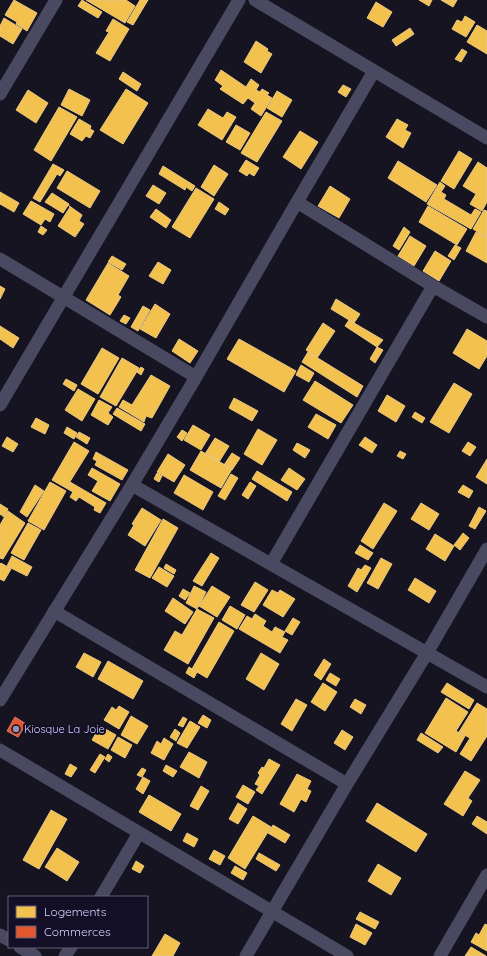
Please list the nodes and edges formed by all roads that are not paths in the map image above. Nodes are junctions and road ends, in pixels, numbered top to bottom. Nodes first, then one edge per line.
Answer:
1 (56, 0) edge
2 (238, 0) edge
3 (255, 0) edge
4 (374, 71) junction
5 (0, 94) edge
6 (487, 138) edge
7 (297, 202) junction
8 (0, 259) edge
9 (433, 286) junction
10 (63, 298) junction
11 (487, 317) edge
12 (196, 377) junction
13 (0, 405) edge
14 (132, 485) junction
15 (487, 549) edge
16 (271, 564) junction
17 (54, 611) junction
18 (427, 653) junction
19 (487, 687) edge
20 (0, 700) edge
21 (0, 750) edge
22 (347, 784) junction
23 (140, 833) junction
24 (487, 875) edge
25 (102, 896) edge
26 (272, 911) junction
27 (22, 948) edge
28 (35, 956) edge
29 (246, 956) edge
30 (347, 956) edge
31 (440, 956) edge

1 - 5 street
2 - 10 street
3 - 4 street
4 - 6 street
4 - 7 street
7 - 9 street
7 - 12 street
8 - 10 street
9 - 11 street
9 - 16 street
10 - 12 street
10 - 13 street
12 - 14 street
14 - 16 street
14 - 17 street
15 - 18 street
16 - 18 street
17 - 20 street
17 - 22 street
18 - 19 street
18 - 22 street
21 - 23 street
22 - 26 street
23 - 25 street
23 - 26 street
24 - 31 street
26 - 29 street
26 - 30 street
27 - 28 street

